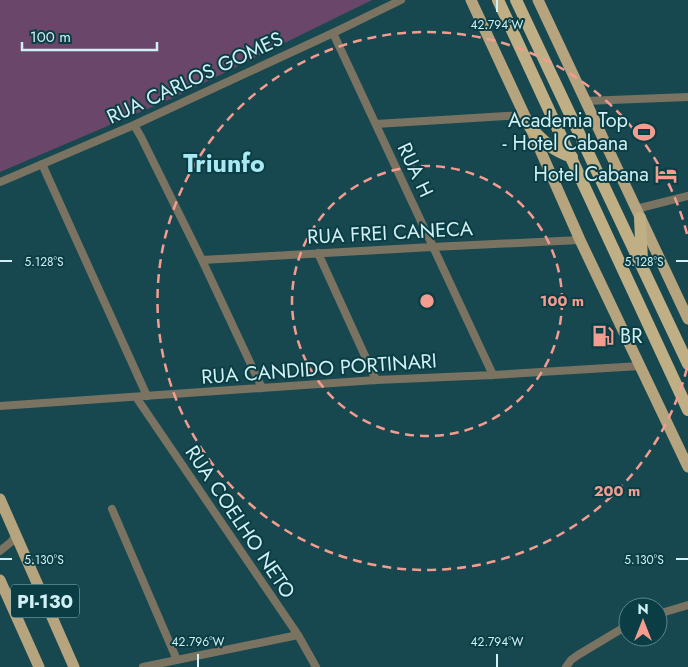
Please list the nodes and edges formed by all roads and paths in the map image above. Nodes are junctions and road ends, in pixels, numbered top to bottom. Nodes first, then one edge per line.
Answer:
1 (401, 0) edge
2 (471, 0) edge
3 (498, 0) edge
4 (516, 0) edge
5 (538, 0) edge
6 (333, 33) junction
7 (688, 97) edge
8 (586, 101) junction
9 (524, 115) junction
10 (376, 124) junction
11 (134, 125) junction
12 (530, 127) junction
13 (572, 157) junction
14 (42, 164) junction
15 (0, 182) edge
16 (688, 196) edge
17 (638, 214) junction
18 (580, 240) junction
19 (432, 246) junction
20 (318, 253) junction
21 (202, 260) junction
22 (642, 267) junction
23 (684, 302) edge
24 (688, 319) edge
25 (688, 364) edge
26 (640, 366) junction
27 (494, 375) junction
28 (376, 380) junction
29 (262, 388) junction
30 (147, 396) junction
31 (136, 397) junction
32 (0, 406) edge
33 (688, 410) edge
34 (688, 467) edge
35 (0, 499) edge
36 (112, 509) dead end
37 (16, 535) junction
38 (0, 551) edge
39 (0, 580) edge
40 (688, 605) edge
41 (668, 611) edge
42 (618, 631) edge
43 (298, 636) junction
44 (177, 660) junction
45 (39, 667) edge
46 (74, 667) edge
47 (143, 667) edge
48 (316, 667) edge
49 (566, 667) edge

1 - 6 street, RUA CARLOS GOMES
2 - 9 main road
3 - 13 highway
4 - 22 highway
5 - 8 main road
6 - 10 street, RUA H
6 - 11 street, RUA CARLOS GOMES
7 - 8 street
8 - 17 main road
9 - 10 street
9 - 12 main road
10 - 19 street, RUA H
11 - 14 street, RUA CARLOS GOMES
11 - 21 street
12 - 13 highway
12 - 18 main road
13 - 33 highway
14 - 15 street, RUA CARLOS GOMES
14 - 30 street
16 - 17 street
17 - 22 highway
17 - 23 main road
18 - 19 street, RUA FREI CANECA
18 - 26 main road
19 - 20 street, RUA FREI CANECA
19 - 27 street, RUA H
20 - 21 street, RUA FREI CANECA
20 - 28 street
21 - 29 street
22 - 25 highway
23 - 24 main road
26 - 27 street, RUA CANDIDO PORTINARI
26 - 34 main road
27 - 28 street, RUA CANDIDO PORTINARI
28 - 29 street, RUA CANDIDO PORTINARI
29 - 30 street, RUA CANDIDO PORTINARI
30 - 31 street, RUA CANDIDO PORTINARI
31 - 32 street, RUA CANDIDO PORTINARI
31 - 43 street, RUA COELHO NETO
35 - 37 main road, PI-130
36 - 44 street
37 - 38 street
37 - 46 main road, PI-130
39 - 45 main road, PI-130
40 - 41 street
42 - 49 street
43 - 44 street
43 - 48 street, RUA COELHO NETO
44 - 47 street

